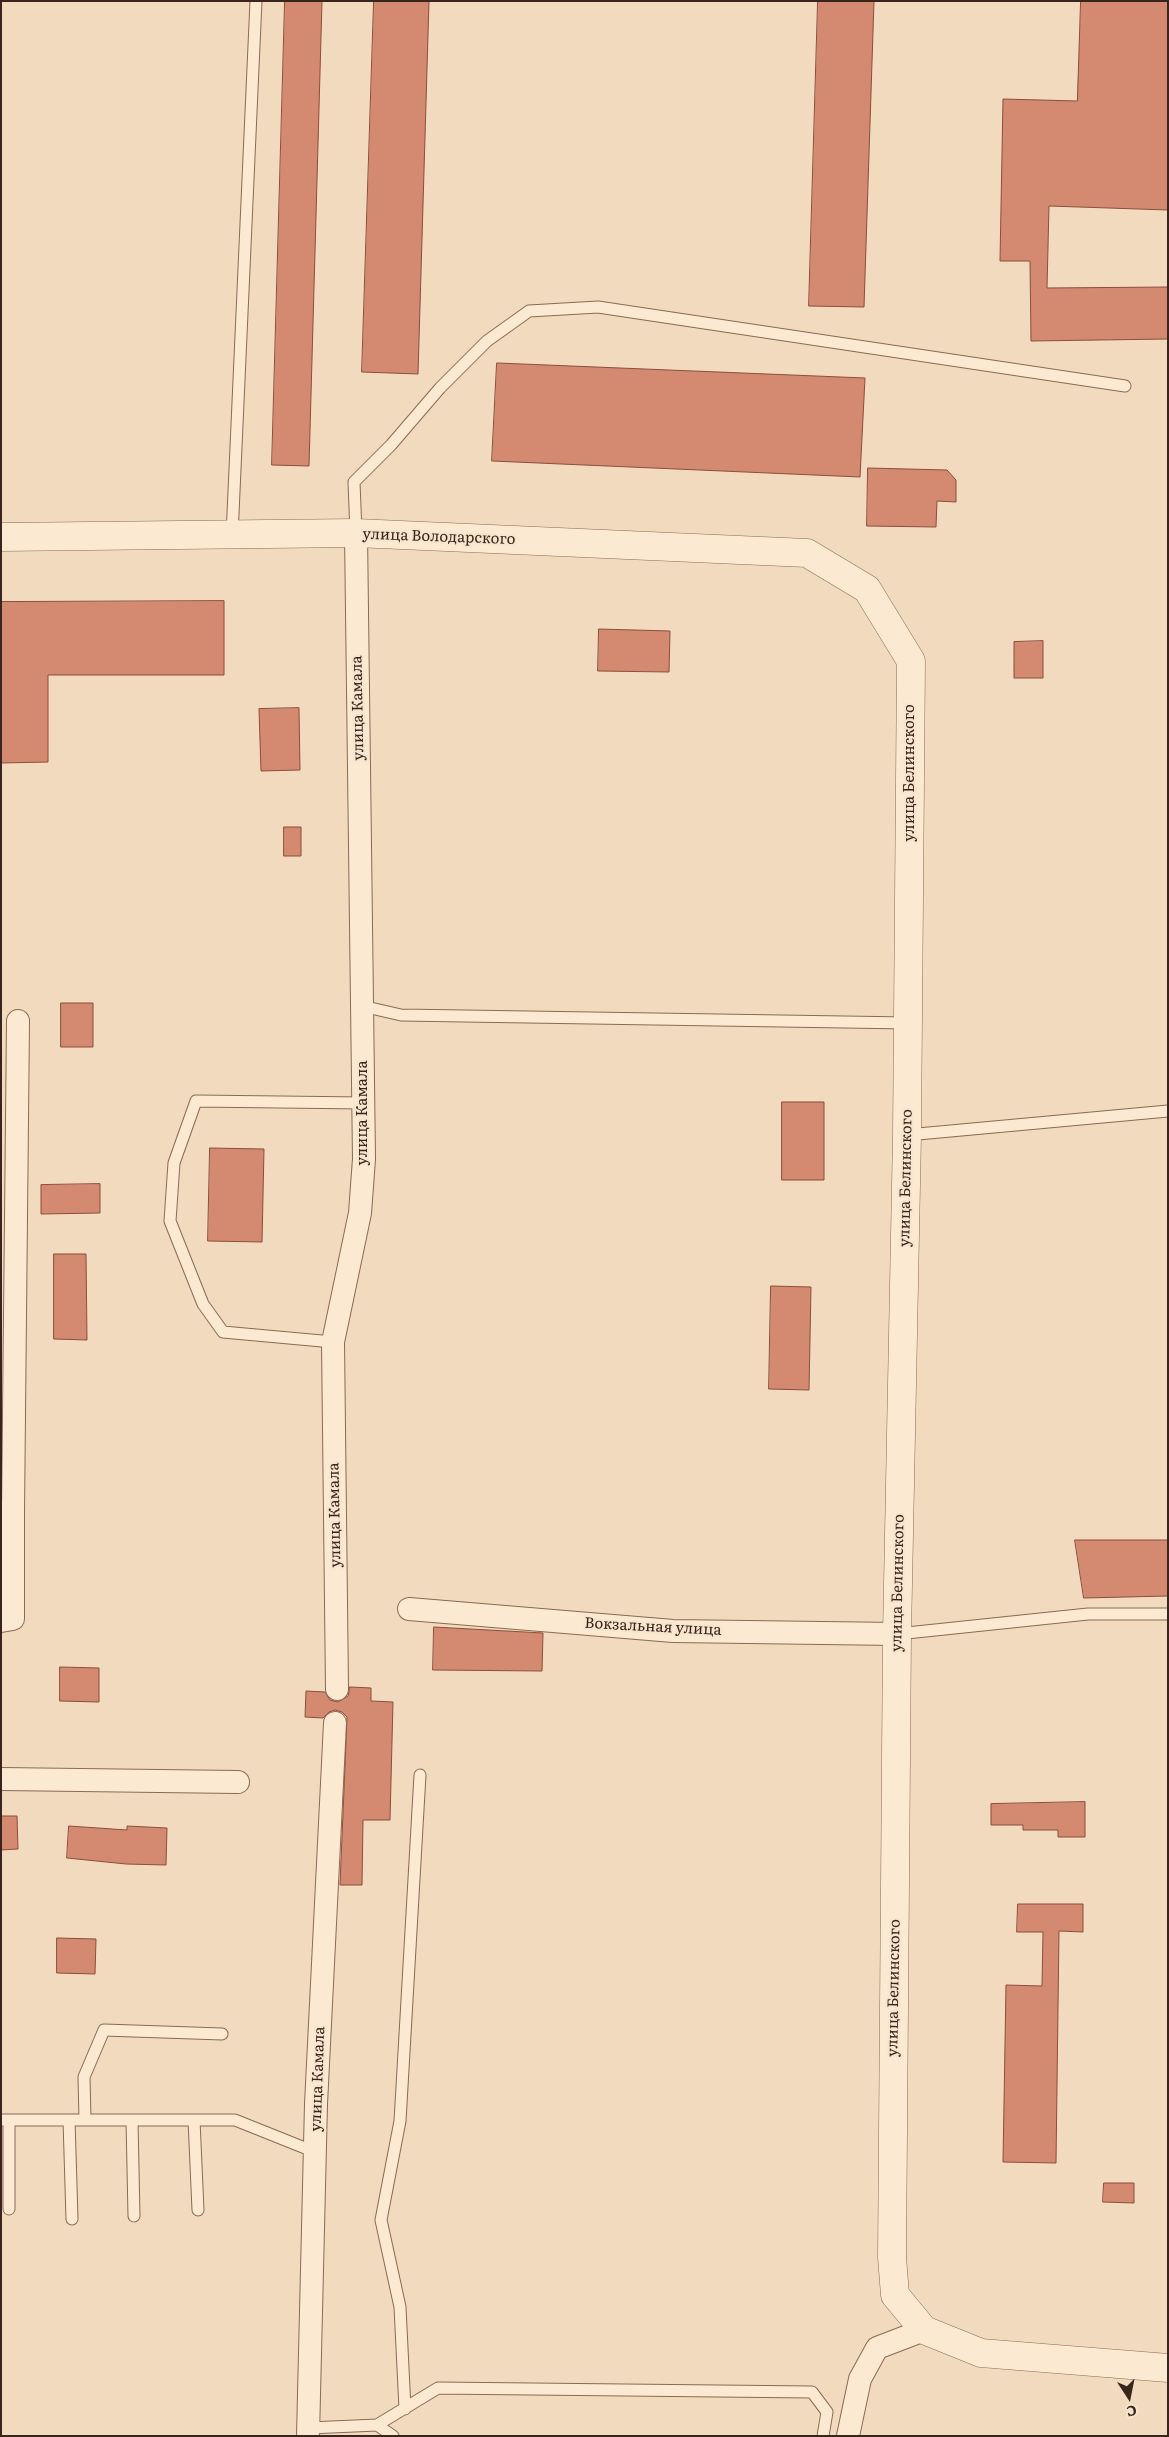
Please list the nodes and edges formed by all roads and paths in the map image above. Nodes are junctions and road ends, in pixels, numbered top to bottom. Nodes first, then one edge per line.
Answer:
1 (256, 1) edge
2 (1124, 386) dead end
3 (356, 533) junction
4 (232, 536) junction
5 (1, 537) edge
6 (867, 589) joint
7 (362, 1006) junction
8 (18, 1021) dead end
9 (908, 1023) junction
10 (364, 1103) junction
11 (1168, 1111) edge
12 (907, 1135) junction
13 (333, 1342) junction
14 (7, 1512) edge
15 (409, 1609) dead end
16 (1168, 1614) edge
17 (1, 1621) edge
18 (897, 1634) junction
19 (337, 1689) dead end
20 (335, 1723) dead end
21 (420, 1775) dead end
22 (1, 1779) edge
23 (238, 1782) dead end
24 (222, 2034) dead end
25 (5, 2120) edge
26 (69, 2120) junction
27 (85, 2120) junction
28 (132, 2120) junction
29 (194, 2120) junction
30 (315, 2152) junction
31 (9, 2209) dead end
32 (198, 2210) dead end
33 (134, 2216) dead end
34 (72, 2218) dead end
35 (924, 2330) junction
36 (1168, 2368) edge
37 (405, 2408) junction
38 (377, 2425) junction
39 (308, 2432) edge
40 (393, 2436) edge
41 (823, 2436) edge
42 (848, 2436) edge

1 - 4 lane
2 - 3 lane
3 - 4 street, улица Володарского
3 - 6 street, улица Володарского
3 - 7 street, улица Камала
4 - 5 street, улица Володарского
6 - 9 street, улица Белинского
7 - 9 lane
7 - 10 street, улица Камала
8 - 14 street
9 - 12 street, улица Белинского
10 - 13 street, улица Камала
10 - 13 lane
11 - 12 lane
12 - 18 street, улица Белинского
13 - 19 street, улица Камала
14 - 17 street
15 - 18 street, Вокзальная улица
16 - 18 lane
18 - 35 street, улица Белинского
20 - 30 street, улица Камала
21 - 37 lane
22 - 23 street
24 - 27 lane
25 - 26 lane
25 - 31 lane
26 - 27 lane
26 - 34 lane
27 - 28 lane
28 - 29 lane
28 - 33 lane
29 - 30 lane
29 - 32 lane
30 - 39 street, улица Камала
35 - 36 street, улица Белинского
35 - 42 street
37 - 38 lane
37 - 41 lane
38 - 39 lane
38 - 40 lane

